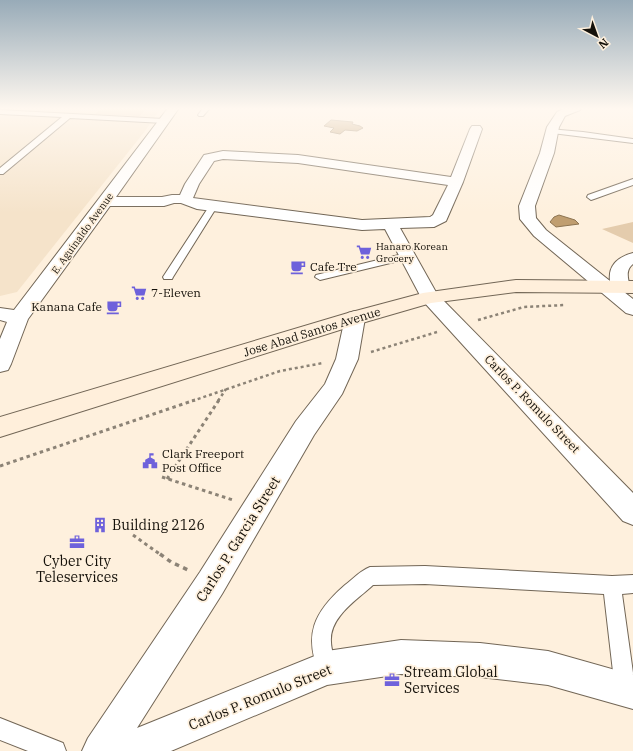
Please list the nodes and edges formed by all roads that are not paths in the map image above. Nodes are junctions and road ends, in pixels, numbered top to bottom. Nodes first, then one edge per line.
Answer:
1 (35, 143) edge
2 (148, 143) edge
3 (470, 143) edge
4 (549, 143) edge
5 (0, 172) edge
6 (456, 182) junction
7 (633, 182) edge
8 (109, 197) junction
9 (591, 197) dead end
10 (179, 199) junction
11 (214, 205) junction
12 (390, 224) junction
13 (407, 256) junction
14 (633, 258) edge
15 (168, 277) dead end
16 (320, 277) dead end
17 (619, 287) edge
18 (430, 297) junction
19 (633, 309) edge
20 (0, 314) edge
21 (20, 318) junction
22 (355, 318) junction
23 (0, 364) edge
24 (0, 427) edge
25 (633, 512) edge
26 (633, 584) edge
27 (612, 585) junction
28 (327, 668) junction
29 (629, 690) edge
30 (0, 729) edge
31 (55, 751) edge
32 (101, 751) edge
33 (127, 751) edge

1 - 5 lane
2 - 8 street, E. Aguinaldo Avenue
3 - 6 street
4 - 17 street
6 - 10 street
6 - 12 street
7 - 9 lane
8 - 10 street
8 - 21 street, E. Aguinaldo Avenue
10 - 11 street
11 - 12 street
11 - 15 lane
12 - 13 street, Carlos P. Romulo Street
13 - 16 lane
13 - 18 street, Carlos P. Romulo Street
14 - 17 street
17 - 18 main road, Jose Abad Santos Avenue
17 - 19 street
18 - 22 main road, Jose Abad Santos Avenue
18 - 25 street, Carlos P. Romulo Street
20 - 21 street
21 - 23 street, E. Aguinaldo Avenue
22 - 24 main road, Jose Abad Santos Avenue
22 - 32 street, Carlos P. Garcia Street
26 - 27 lane
27 - 28 lane
27 - 29 lane
28 - 29 street, Carlos P. Romulo Street
28 - 33 street, Carlos P. Romulo Street
30 - 31 lane

